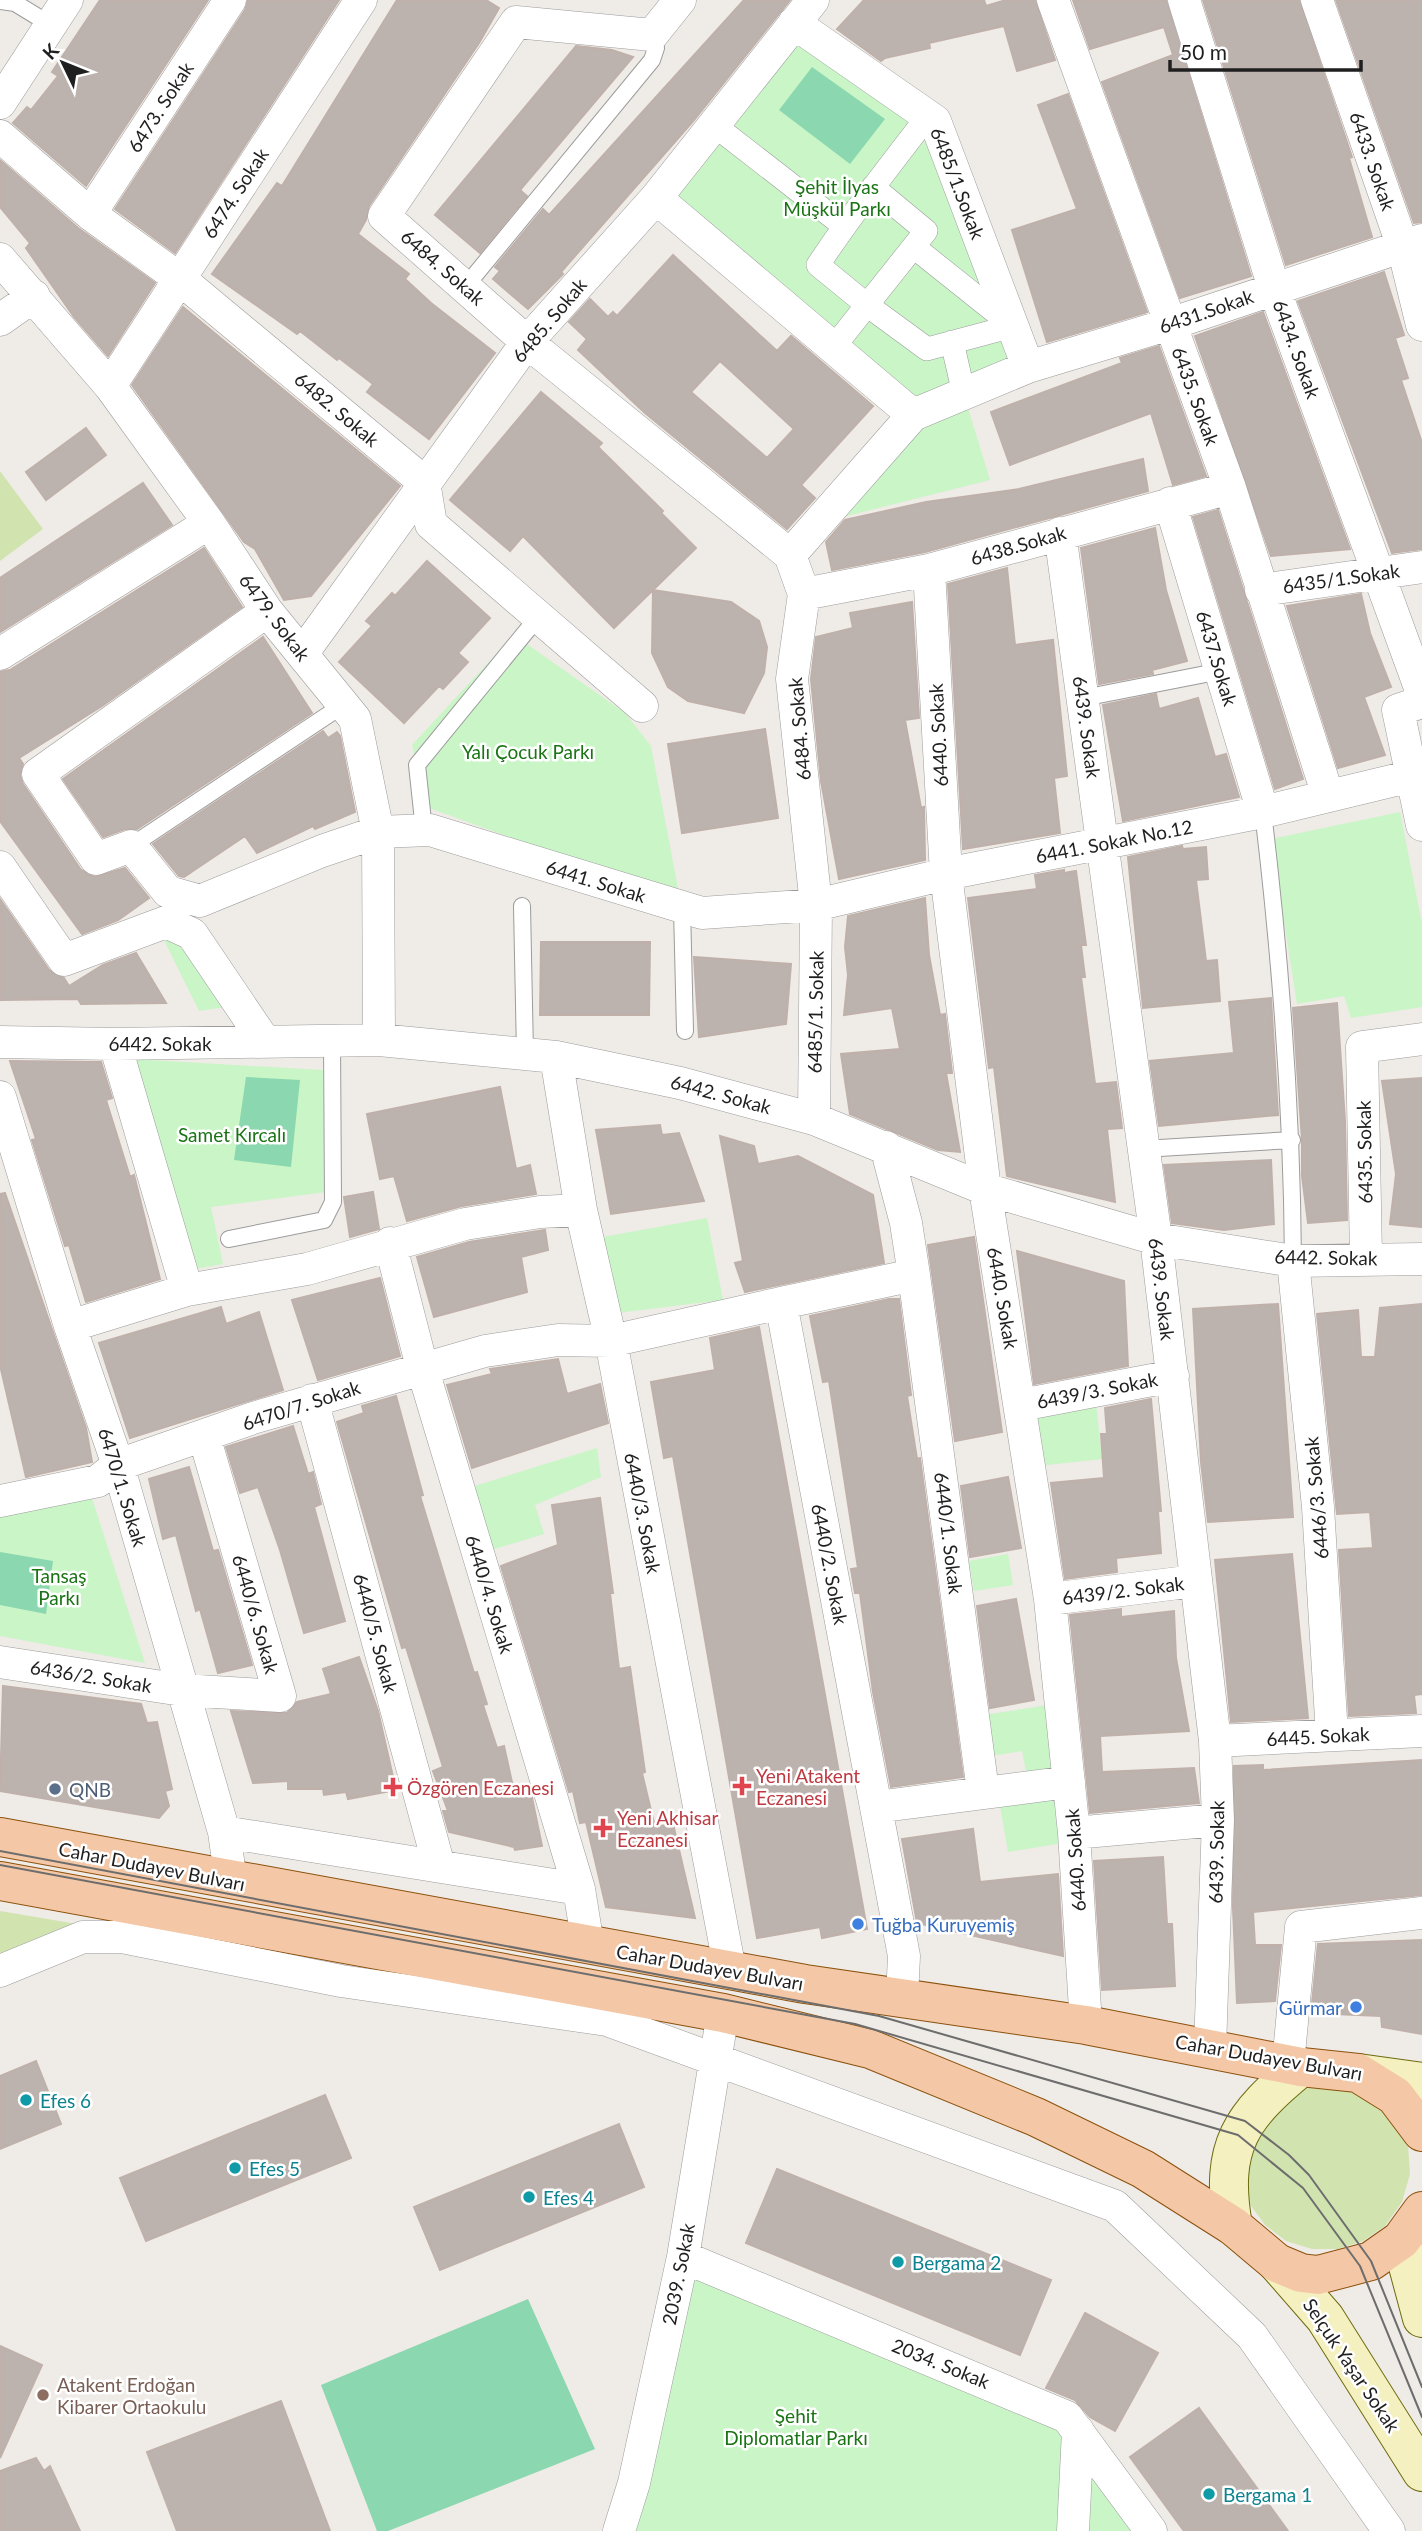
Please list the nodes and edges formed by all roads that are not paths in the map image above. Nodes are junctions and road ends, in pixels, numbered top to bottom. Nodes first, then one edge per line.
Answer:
1 (230, 0) edge
2 (360, 0) edge
3 (680, 0) edge
4 (1053, 0) edge
5 (1184, 0) edge
6 (1317, 0) edge
7 (0, 1) edge
8 (803, 11) edge
9 (59, 13) edge
10 (652, 35) junction
11 (0, 103) edge
12 (928, 116) junction
13 (713, 125) junction
14 (0, 136) edge
15 (873, 187) junction
16 (656, 198) junction
17 (90, 214) junction
18 (844, 226) junction
19 (1412, 244) edge
20 (914, 247) junction
21 (0, 259) edge
22 (180, 279) junction
23 (465, 287) junction
24 (1274, 288) junction
25 (34, 296) junction
26 (867, 305) junction
27 (0, 320) edge
28 (1170, 324) junction
29 (1422, 324) edge
30 (1013, 326) junction
31 (527, 342) junction
32 (952, 342) junction
33 (833, 348) junction
34 (1028, 367) junction
35 (110, 386) junction
36 (964, 394) junction
37 (913, 415) junction
38 (425, 482) junction
39 (1230, 488) junction
40 (1170, 503) junction
41 (209, 523) junction
42 (1060, 533) junction
43 (790, 555) junction
44 (1422, 567) edge
45 (929, 570) junction
46 (1380, 573) junction
47 (1261, 590) junction
48 (804, 594) junction
49 (267, 611) junction
50 (538, 617) junction
51 (0, 654) edge
52 (302, 654) junction
53 (1221, 671) junction
54 (1422, 693) edge
55 (1083, 698) junction
56 (1422, 702) edge
57 (343, 705) junction
58 (642, 706) dead end
59 (1328, 796) junction
60 (1419, 803) edge
61 (1264, 812) junction
62 (424, 830) junction
63 (378, 832) junction
64 (1103, 844) junction
65 (131, 845) junction
66 (0, 867) edge
67 (946, 874) junction
68 (816, 905) junction
69 (522, 906) dead end
70 (682, 908) junction
71 (685, 1031) dead end
72 (1422, 1039) edge
73 (379, 1040) junction
74 (332, 1041) junction
75 (0, 1042) edge
76 (265, 1042) junction
77 (115, 1044) junction
78 (525, 1054) junction
79 (556, 1057) junction
80 (0, 1097) edge
81 (814, 1119) junction
82 (1292, 1140) junction
83 (886, 1147) junction
84 (1143, 1149) junction
85 (985, 1189) junction
86 (581, 1210) junction
87 (229, 1239) dead end
88 (1156, 1239) junction
89 (390, 1243) junction
90 (1366, 1258) junction
91 (1422, 1259) edge
92 (1293, 1261) junction
93 (914, 1275) junction
94 (187, 1290) junction
95 (781, 1303) junction
96 (70, 1326) junction
97 (611, 1341) junction
98 (422, 1367) junction
99 (1172, 1376) junction
100 (312, 1400) junction
101 (1021, 1405) junction
102 (204, 1436) junction
103 (118, 1465) junction
104 (0, 1500) edge
105 (1195, 1581) junction
106 (1050, 1599) junction
107 (0, 1662) edge
108 (182, 1690) junction
109 (1422, 1731) edge
110 (1332, 1735) junction
111 (1214, 1741) junction
112 (1069, 1782) junction
113 (983, 1791) junction
114 (876, 1807) junction
115 (1218, 1820) junction
116 (224, 1832) junction
117 (1074, 1833) junction
118 (0, 1838) edge
119 (439, 1866) junction
120 (0, 1881) edge
121 (231, 1881) junction
122 (579, 1889) junction
123 (1422, 1913) edge
124 (588, 1945) junction
125 (730, 1970) junction
126 (0, 1971) edge
127 (902, 1997) junction
128 (723, 2014) junction
129 (1086, 2025) junction
130 (1210, 2048) junction
131 (716, 2061) junction
132 (1294, 2066) junction
133 (1357, 2073) junction
134 (1422, 2082) edge
135 (1422, 2132) edge
136 (1233, 2226) junction
137 (1411, 2226) edge
138 (683, 2257) junction
139 (1277, 2263) junction
140 (1422, 2318) edge
141 (1078, 2431) junction
142 (1422, 2471) edge
143 (619, 2531) edge
144 (1073, 2531) edge
145 (1151, 2531) edge
146 (1390, 2531) edge

1 - 17 street, 6473. Sokak
2 - 22 street, 6474. Sokak
3 - 10 street
4 - 28 street, 6435. Sokak
5 - 24 street, 6434. Sokak
6 - 19 street, 6433. Sokak
7 - 9 lane
8 - 12 street, 6485/1.Sokak
8 - 13 street, 6485. Sokak
9 - 11 street
10 - 23 lane
10 - 23 street, 6484. Sokak
12 - 15 street
12 - 30 street, 6485/1.Sokak
13 - 16 street, 6485. Sokak
13 - 18 street
14 - 17 street, 6482. Sokak
15 - 18 street
15 - 20 street
16 - 31 street, 6485. Sokak
16 - 33 street
17 - 22 street, 6482. Sokak
18 - 26 street
19 - 24 street, 6431.Sokak
19 - 29 street, 6433. Sokak
20 - 26 street
20 - 30 street
21 - 25 street, 6479. Sokak
22 - 35 street, 6474. Sokak
22 - 38 street, 6482. Sokak
23 - 31 street, 6484. Sokak
24 - 28 street, 6431.Sokak
24 - 46 street, 6434. Sokak
25 - 27 street
25 - 35 street, 6479. Sokak
26 - 32 street
26 - 33 street
28 - 34 street, 6431.Sokak
28 - 39 street, 6435. Sokak
30 - 32 street
30 - 34 street, 6485/1.Sokak
31 - 38 street, 6485. Sokak
31 - 43 street, 6484. Sokak
32 - 36 street
33 - 37 street
34 - 36 street, 6431.Sokak
35 - 41 street, 6479. Sokak
36 - 37 street, 6431.Sokak
37 - 43 street
38 - 50 street
38 - 52 street, 6485. Sokak
39 - 40 street, 6438.Sokak
39 - 47 street, 6435. Sokak
40 - 42 street, 6438.Sokak
40 - 53 street, 6437.Sokak
41 - 49 street, 6479. Sokak
41 - 51 street
42 - 45 street, 6438.Sokak
42 - 55 street, 6439. Sokak
43 - 48 street, 6484. Sokak
44 - 46 street, 6435/1.Sokak
45 - 48 street, 6438.Sokak
45 - 67 street, 6440. Sokak
46 - 47 street, 6435/1.Sokak
46 - 54 street, 6434. Sokak
47 - 59 street, 6435. Sokak
48 - 68 street, 6484. Sokak
49 - 52 street, 6479. Sokak
49 - 65 street
50 - 58 street
50 - 62 lane
52 - 57 street, 6479. Sokak
53 - 55 lane
53 - 61 street, 6437.Sokak
55 - 64 street, 6439. Sokak
56 - 60 street
57 - 63 street, 6479. Sokak
57 - 65 lane
59 - 60 street, 6441. Sokak No.12
59 - 61 street, 6441. Sokak No.12
61 - 64 street, 6441. Sokak No.12
61 - 82 lane
62 - 63 street, 6441. Sokak
62 - 70 street, 6441. Sokak
63 - 65 street, 6441. Sokak
63 - 73 street, 6479. Sokak
64 - 67 street, 6441. Sokak No.12
64 - 84 street, 6439. Sokak
66 - 76 street
67 - 68 street, 6441. Sokak No.12
67 - 85 street, 6440. Sokak
68 - 70 street, 6441. Sokak
68 - 81 street, 6485/1. Sokak
69 - 78 lane
70 - 71 lane
72 - 90 street, 6435. Sokak
73 - 74 street, 6442. Sokak
73 - 78 street, 6442. Sokak
74 - 76 street, 6442. Sokak
74 - 87 lane
75 - 77 street, 6442. Sokak
76 - 77 street, 6442. Sokak
77 - 94 street
78 - 79 street, 6442. Sokak
79 - 81 street, 6442. Sokak
79 - 86 street, 6440/3. Sokak
80 - 96 street, 6470/1. Sokak
81 - 83 street, 6442. Sokak
82 - 84 lane
82 - 92 lane
83 - 85 street, 6442. Sokak
83 - 93 street, 6440/1. Sokak
84 - 88 street, 6439. Sokak
85 - 88 street, 6442. Sokak
85 - 101 street, 6440. Sokak
86 - 89 street
86 - 97 street, 6440/3. Sokak
88 - 92 street, 6442. Sokak
88 - 99 street, 6439. Sokak
89 - 94 street
89 - 98 street, 6440/4. Sokak
90 - 91 street, 6442. Sokak
90 - 92 street, 6442. Sokak
92 - 110 street, 6446/3. Sokak
93 - 95 street
93 - 113 street, 6440/1. Sokak
94 - 96 street
95 - 97 street
95 - 114 street, 6440/2. Sokak
96 - 103 street, 6470/1. Sokak
97 - 98 street, 6470/7. Sokak
97 - 125 street, 6440/3. Sokak
98 - 100 street, 6470/7. Sokak
98 - 122 street, 6440/4. Sokak
99 - 101 street, 6439/3. Sokak
99 - 105 street, 6439. Sokak
100 - 102 street, 6470/7. Sokak
100 - 119 street, 6440/5. Sokak
101 - 106 street, 6440. Sokak
102 - 103 street, 6470/7. Sokak
102 - 108 street, 6440/6. Sokak
103 - 104 street, 6470/7. Sokak
103 - 108 street, 6470/1. Sokak
105 - 106 street, 6439/2. Sokak
105 - 111 street, 6439. Sokak
106 - 112 street, 6440. Sokak
107 - 108 street, 6436/2. Sokak
108 - 116 street, 6470/1. Sokak
109 - 110 street, 6445. Sokak
110 - 111 street, 6445. Sokak
111 - 115 street, 6439. Sokak
112 - 113 street
112 - 117 street, 6440. Sokak
113 - 114 street
114 - 127 street, 6440/2. Sokak
115 - 117 street
115 - 130 street, 6439. Sokak
116 - 119 street
116 - 121 street, 6470/1. Sokak
117 - 129 street, 6440. Sokak
118 - 121 main road, Cahar Dudayev Bulvarı
119 - 122 street
120 - 128 main road
121 - 124 main road, Cahar Dudayev Bulvarı
122 - 124 street, 6440/4. Sokak
123 - 132 street
124 - 125 main road, Cahar Dudayev Bulvarı
125 - 127 main road, Cahar Dudayev Bulvarı
126 - 131 street
127 - 129 main road, Cahar Dudayev Bulvarı
128 - 131 street, 2039. Sokak
128 - 136 main road
129 - 130 main road, Cahar Dudayev Bulvarı
130 - 132 main road, Cahar Dudayev Bulvarı
131 - 138 street, 2039. Sokak
131 - 146 street
132 - 133 main road, Cahar Dudayev Bulvarı
132 - 136 main road
133 - 134 main road, Cahar Dudayev Bulvarı
133 - 135 main road
136 - 139 main road
137 - 139 main road
137 - 140 main road
138 - 141 street, 2034. Sokak
138 - 143 street, 2039. Sokak
139 - 142 main road, Selçuk Yaşar Sokak
141 - 144 street
141 - 145 street, 2034. Sokak

